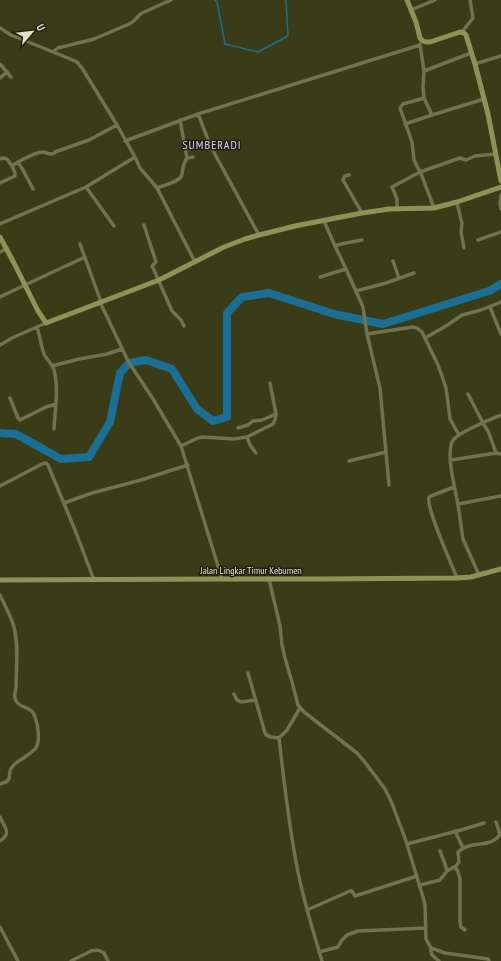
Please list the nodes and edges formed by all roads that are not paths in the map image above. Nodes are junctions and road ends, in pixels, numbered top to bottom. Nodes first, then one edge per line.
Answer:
1 (171, 0) edge
2 (407, 0) edge
3 (435, 0) edge
4 (470, 0) edge
5 (411, 10) junction
6 (0, 29) edge
7 (462, 32) junction
8 (420, 42) junction
9 (53, 52) junction
10 (472, 53) junction
11 (501, 56) edge
12 (0, 64) edge
13 (475, 64) junction
14 (424, 71) junction
15 (7, 72) junction
16 (11, 77) dead end
17 (0, 78) edge
18 (424, 98) junction
19 (484, 99) junction
20 (198, 114) junction
21 (432, 115) junction
22 (180, 120) junction
23 (405, 124) junction
24 (117, 125) junction
25 (125, 141) junction
26 (496, 154) junction
27 (135, 157) junction
28 (193, 157) dead end
29 (187, 158) junction
30 (0, 159) edge
31 (18, 162) junction
32 (12, 166) junction
33 (420, 172) junction
34 (349, 175) dead end
35 (501, 181) edge
36 (0, 183) edge
37 (86, 187) junction
38 (501, 187) edge
39 (157, 188) junction
40 (33, 189) dead end
41 (501, 195) edge
42 (456, 202) junction
43 (434, 208) junction
44 (397, 209) junction
45 (501, 209) edge
46 (362, 213) junction
47 (324, 221) junction
48 (0, 224) edge
49 (144, 225) dead end
50 (114, 226) dead end
51 (501, 232) edge
52 (258, 235) junction
53 (0, 237) edge
54 (362, 240) dead end
55 (478, 240) dead end
56 (80, 244) dead end
57 (334, 246) junction
58 (6, 248) junction
59 (464, 248) dead end
60 (0, 252) edge
61 (85, 257) junction
62 (195, 262) junction
63 (393, 262) dead end
64 (346, 269) junction
65 (414, 273) dead end
66 (320, 277) dead end
67 (399, 278) junction
68 (159, 280) junction
69 (25, 285) junction
70 (356, 291) junction
71 (0, 297) edge
72 (101, 302) junction
73 (501, 302) edge
74 (490, 307) junction
75 (46, 323) junction
76 (184, 326) dead end
77 (37, 328) junction
78 (367, 332) junction
79 (501, 334) edge
80 (425, 338) junction
81 (0, 345) edge
82 (122, 349) junction
83 (52, 366) junction
84 (270, 383) dead end
85 (468, 394) dead end
86 (10, 398) dead end
87 (56, 404) junction
88 (276, 414) junction
89 (501, 415) edge
90 (483, 423) junction
91 (238, 428) dead end
92 (54, 429) dead end
93 (458, 435) junction
94 (247, 437) junction
95 (181, 446) junction
96 (256, 452) dead end
97 (386, 452) junction
98 (496, 452) junction
99 (501, 454) edge
100 (451, 460) junction
101 (349, 461) dead end
102 (188, 465) junction
103 (389, 485) dead end
104 (0, 486) edge
105 (454, 487) junction
106 (501, 496) edge
107 (64, 503) junction
108 (458, 504) junction
109 (501, 569) edge
110 (479, 575) junction
111 (457, 578) junction
112 (222, 579) junction
113 (269, 579) junction
114 (0, 580) edge
115 (94, 580) junction
116 (0, 595) edge
117 (248, 673) dead end
118 (234, 694) dead end
119 (256, 700) junction
120 (300, 708) junction
121 (279, 738) junction
122 (0, 784) edge
123 (0, 817) edge
124 (496, 822) dead end
125 (484, 823) dead end
126 (455, 831) junction
127 (0, 841) edge
128 (407, 844) junction
129 (463, 848) junction
130 (440, 851) dead end
131 (455, 867) junction
132 (446, 871) junction
133 (417, 876) junction
134 (420, 885) junction
135 (307, 910) junction
136 (0, 927) edge
137 (426, 928) junction
138 (465, 930) dead end
139 (431, 948) junction
140 (319, 952) junction
141 (18, 961) edge
142 (72, 961) edge
143 (108, 961) edge
144 (322, 961) edge
145 (439, 961) edge
146 (489, 961) edge

1 - 9 street
2 - 5 street
3 - 5 street
4 - 7 street
5 - 8 street
6 - 9 street
7 - 8 street
7 - 10 street
8 - 14 street
8 - 20 street
9 - 24 street
10 - 13 street
10 - 14 street
11 - 13 street
12 - 15 street
13 - 19 street
14 - 18 street
15 - 16 street
15 - 17 street
18 - 21 street
18 - 23 street
19 - 21 street
19 - 26 street
20 - 22 street
20 - 52 street
21 - 23 street
22 - 25 street
22 - 29 street
23 - 33 street
24 - 25 street
24 - 31 street
25 - 27 street
26 - 33 street
26 - 35 street
27 - 37 street
27 - 39 street
28 - 29 street
29 - 39 street
30 - 32 street
31 - 32 street
31 - 40 street
32 - 36 street
33 - 43 street
33 - 44 street
34 - 46 street
37 - 48 street
37 - 50 street
38 - 42 street
39 - 62 street
41 - 45 street
42 - 43 street
42 - 59 street
43 - 44 street
44 - 46 street
46 - 47 street
47 - 52 street
47 - 57 street
49 - 68 street
51 - 55 street
52 - 62 street
53 - 58 street
54 - 57 street
56 - 61 street
57 - 64 street
58 - 60 street
58 - 69 street
61 - 69 street
61 - 72 street
62 - 68 street
63 - 67 street
64 - 66 street
64 - 70 street
65 - 67 street
67 - 70 street
68 - 72 street
68 - 76 street
69 - 71 street
69 - 75 street
70 - 78 street
72 - 75 street
72 - 82 street
73 - 74 street
74 - 79 street
74 - 80 street
75 - 77 street
77 - 81 street
77 - 83 street
78 - 80 street
78 - 97 street
80 - 93 street
82 - 83 street
82 - 95 street
83 - 87 street
84 - 88 street
85 - 90 street
86 - 87 street
87 - 92 street
88 - 91 street
88 - 94 street
89 - 90 street
90 - 93 street
90 - 98 street
93 - 100 street
94 - 95 street
94 - 96 street
95 - 102 street
97 - 101 street
97 - 103 street
98 - 99 street
98 - 100 street
100 - 105 street
102 - 107 street
102 - 112 street
104 - 107 street
105 - 108 street
105 - 111 street
106 - 108 street
107 - 115 street
108 - 110 street
109 - 110 street, Jalan Lingkar Timur Kebumen
110 - 111 street, Jalan Lingkar Timur Kebumen
111 - 113 street, Jalan Lingkar Timur Kebumen
112 - 113 street, Jalan Lingkar Timur Kebumen
112 - 115 street, Jalan Lingkar Timur Kebumen
113 - 120 street
114 - 115 street, Jalan Lingkar Timur Kebumen
116 - 122 street
117 - 119 street
118 - 119 street
119 - 121 street
120 - 121 street
120 - 128 street
121 - 135 street
123 - 127 street
124 - 129 street
125 - 126 street
126 - 128 street
126 - 129 street
128 - 133 street
129 - 131 street
130 - 132 street
131 - 132 street
131 - 138 street
132 - 134 street
133 - 134 street
133 - 135 street
134 - 137 street
135 - 140 street
136 - 141 street
137 - 139 street
137 - 140 street
139 - 145 street
139 - 146 street
140 - 144 street
142 - 143 street

